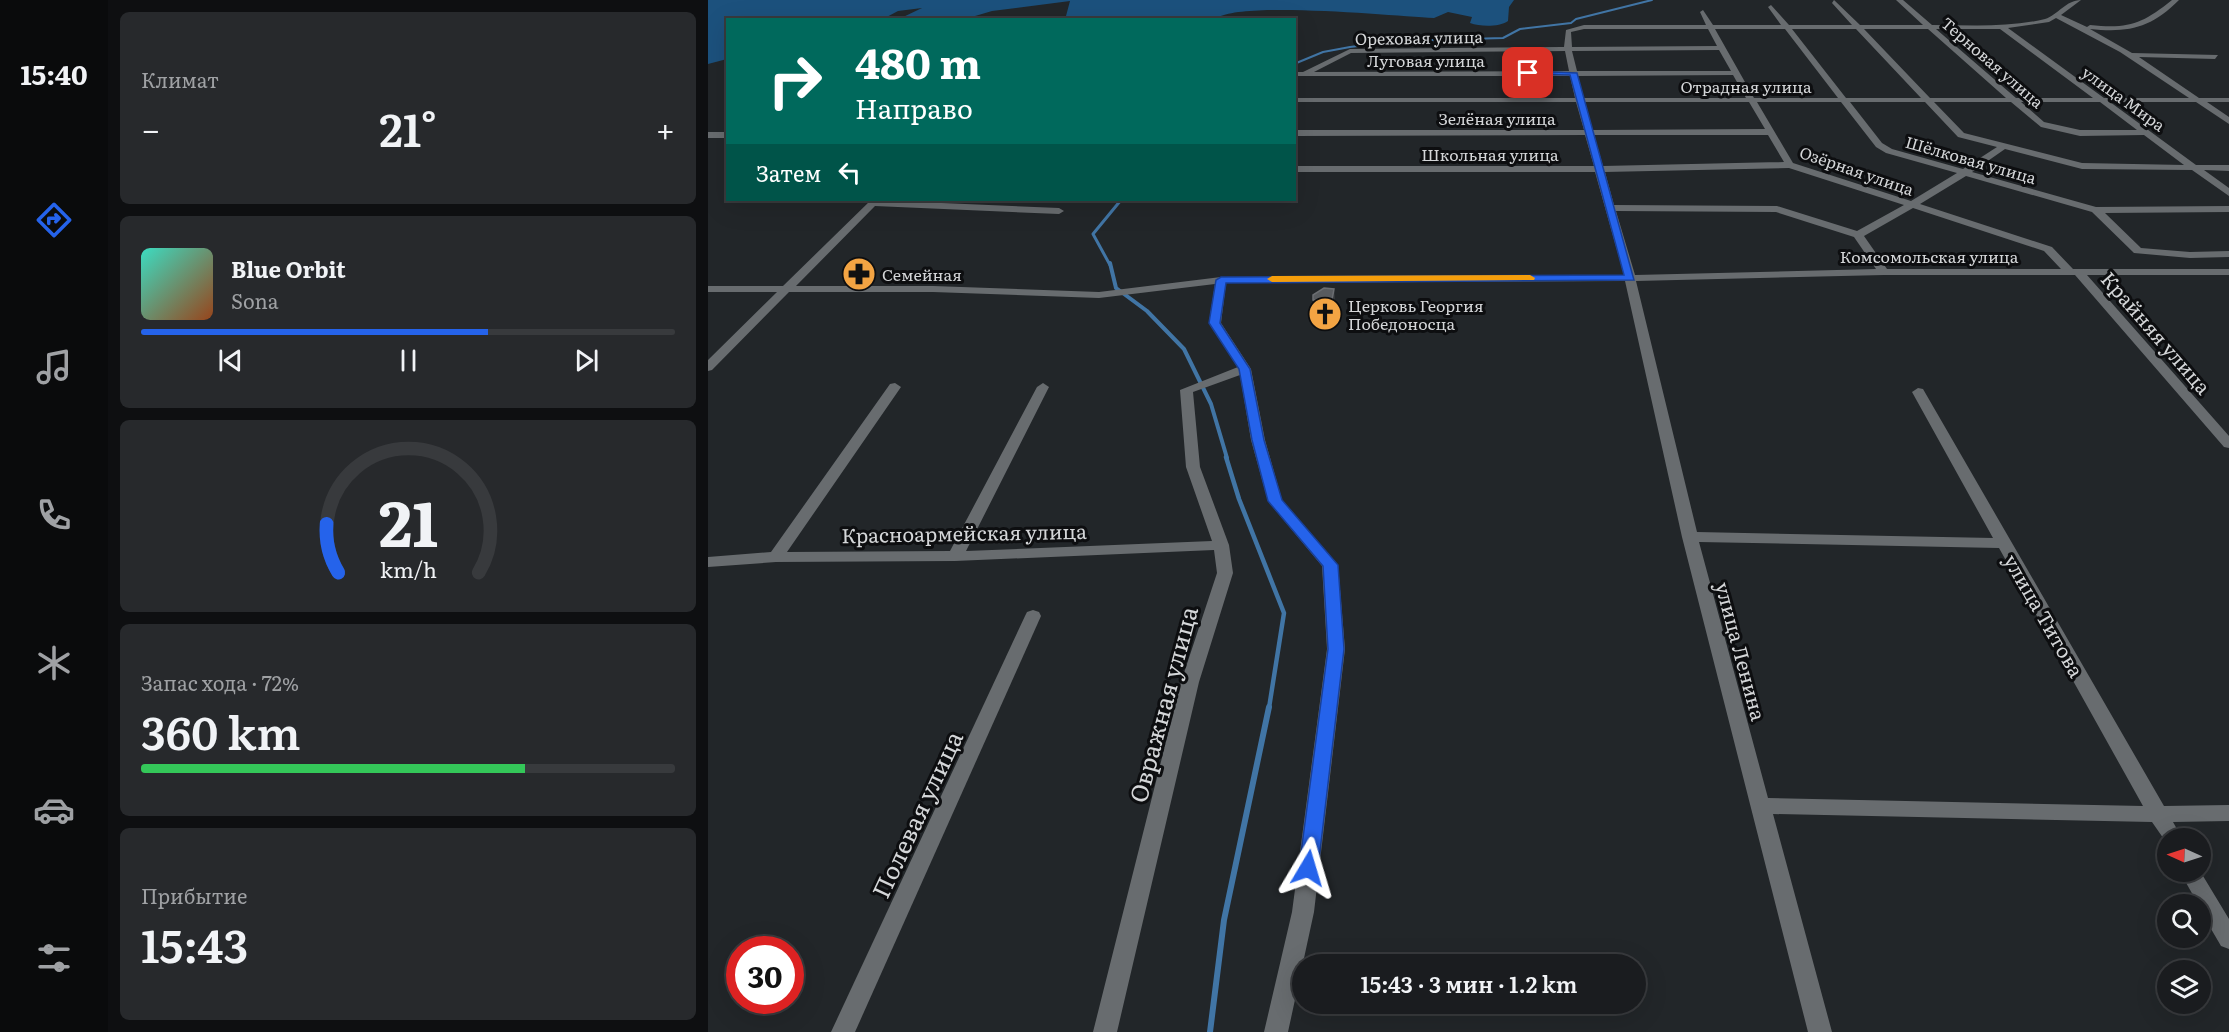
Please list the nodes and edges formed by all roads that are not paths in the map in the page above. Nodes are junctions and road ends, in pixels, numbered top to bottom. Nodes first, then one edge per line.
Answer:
1 (1899, 0) edge
2 (2078, 0) edge
3 (2176, 0) edge
4 (1834, 2) dead end
5 (1771, 7) dead end
6 (1703, 12) dead end
7 (2055, 15) junction
8 (1860, 26) junction
9 (1929, 26) junction
10 (2081, 26) junction
11 (1710, 27) junction
12 (1787, 27) junction
13 (2002, 27) junction
14 (1720, 48) junction
15 (1568, 49) junction
16 (2130, 55) junction
17 (2215, 57) dead end
18 (1573, 73) junction
19 (1738, 73) junction
20 (1296, 74) edge
21 (1304, 74) junction
22 (1296, 100) edge
23 (1844, 100) junction
24 (1929, 100) junction
25 (2014, 100) junction
26 (2101, 100) junction
27 (2197, 100) junction
28 (2229, 100) edge
29 (1580, 101) junction
30 (1753, 101) junction
31 (2229, 121) edge
32 (1772, 132) junction
33 (2146, 132) junction
34 (1296, 133) edge
35 (1589, 133) junction
36 (708, 135) edge
37 (726, 135) edge
38 (2004, 146) junction
39 (1790, 165) junction
40 (2194, 168) junction
41 (2229, 168) edge
42 (1296, 169) edge
43 (1598, 169) junction
44 (1964, 173) junction
45 (2229, 193) edge
46 (874, 201) edge
47 (1911, 205) junction
48 (1609, 208) junction
49 (2096, 210) junction
50 (2229, 210) edge
51 (1059, 211) dead end
52 (1858, 235) junction
53 (2229, 254) edge
54 (1884, 272) junction
55 (2229, 272) edge
56 (2075, 273) junction
57 (1630, 278) junction
58 (1221, 280) junction
59 (708, 289) edge
60 (787, 289) junction
61 (708, 367) edge
62 (1245, 369) junction
63 (895, 387) dead end
64 (1043, 387) dead end
65 (1918, 392) dead end
66 (2229, 444) edge
67 (1690, 537) junction
68 (2004, 543) junction
69 (1221, 545) junction
70 (955, 556) junction
71 (776, 557) junction
72 (708, 561) edge
73 (1033, 616) dead end
74 (1762, 806) junction
75 (2229, 813) edge
76 (2158, 814) junction
77 (2166, 828) edge
78 (2196, 882) edge
79 (2229, 939) edge
80 (843, 1032) edge
81 (1106, 1032) edge
82 (1276, 1032) edge
83 (1820, 1032) edge

1 - 9 street, Терновая улица
2 - 7 street
3 - 10 street
4 - 8 street
5 - 12 street, Шёлковая улица
6 - 11 street, Озёрная улица
7 - 10 street
7 - 13 street
8 - 9 street
8 - 12 street
8 - 24 street
9 - 13 street
9 - 25 street, Терновая улица
10 - 16 street
11 - 12 street
11 - 14 street, Озёрная улица
11 - 15 street
12 - 23 street, Шёлковая улица
13 - 26 street, улица Мира
14 - 15 street, Ореховая улица
14 - 19 street, Озёрная улица
15 - 18 street, улица Ленина
15 - 21 street, Ореховая улица
16 - 17 street
16 - 27 street
18 - 19 street, Луговая улица
18 - 21 street, Луговая улица
18 - 29 street, улица Ленина
19 - 30 street, Озёрная улица
20 - 21 street, Луговая улица
22 - 29 street, Отрадная улица
23 - 24 street, Отрадная улица
23 - 30 street, Отрадная улица
23 - 44 street, Шёлковая улица
24 - 25 street, Отрадная улица
24 - 38 street
25 - 26 street, Отрадная улица
25 - 33 street, Терновая улица
26 - 27 street, Отрадная улица
26 - 33 street, улица Мира
27 - 28 street, Отрадная улица
27 - 31 street
29 - 30 street, Отрадная улица
29 - 35 street, улица Ленина
30 - 32 street, Озёрная улица
32 - 35 street, Зелёная улица
32 - 39 street, Озёрная улица
33 - 40 street, улица Мира
34 - 35 street, Зелёная улица
35 - 43 street, улица Ленина
36 - 37 street
38 - 40 street
38 - 44 street
39 - 43 street, Школьная улица
39 - 47 street, Озёрная улица
40 - 41 street
40 - 45 street, улица Мира
42 - 43 street, Школьная улица
43 - 48 street, улица Ленина
44 - 47 street
44 - 49 street, Шёлковая улица
46 - 51 street
46 - 60 street
47 - 52 street
47 - 56 street, Озёрная улица
48 - 52 street
48 - 57 street, улица Ленина
49 - 50 street, Шёлковая улица
49 - 53 street
52 - 54 street
54 - 56 street, Комсомольская улица
54 - 57 street, Комсомольская улица
55 - 56 street, Комсомольская улица
56 - 66 street, Крайняя улица
57 - 58 street, Комсомольская улица
57 - 67 street, улица Ленина
58 - 60 street, Комсомольская улица
58 - 62 street
59 - 60 street
60 - 61 street
62 - 69 street, Овражная улица
62 - 82 street
63 - 71 street
64 - 70 street
65 - 68 street, улица Титова
67 - 68 street
67 - 74 street, улица Ленина
68 - 76 street, улица Титова
69 - 70 street, Красноармейская улица
69 - 81 street, Овражная улица
70 - 71 street, Красноармейская улица
71 - 72 street, Красноармейская улица
73 - 80 street, Полевая улица
74 - 76 street
74 - 83 street, улица Ленина
75 - 76 street
76 - 77 street, улица Титова
78 - 79 street

